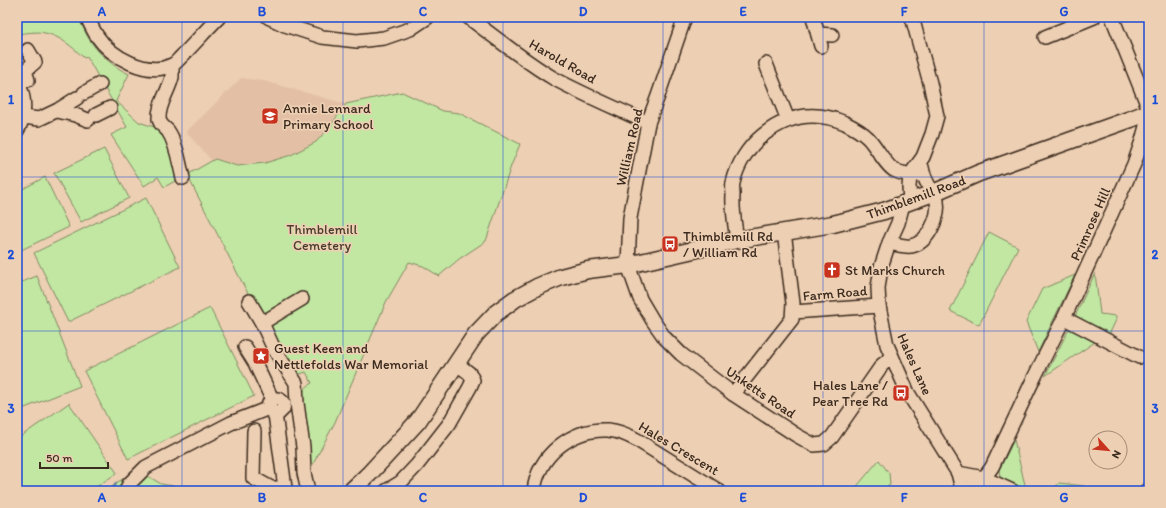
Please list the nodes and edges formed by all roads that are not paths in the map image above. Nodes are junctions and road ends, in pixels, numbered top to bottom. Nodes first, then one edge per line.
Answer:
1 (87, 17) edge
2 (219, 17) edge
3 (268, 17) edge
4 (428, 17) edge
5 (468, 17) edge
6 (685, 17) edge
7 (814, 17) edge
8 (912, 17) edge
9 (1094, 17) edge
10 (1112, 17) edge
11 (832, 35) dead end
12 (1045, 37) dead end
13 (28, 50) dead end
14 (766, 64) dead end
15 (172, 65) junction
16 (24, 81) edge
17 (100, 84) dead end
18 (110, 108) dead end
19 (1149, 110) edge
20 (57, 111) junction
21 (1149, 115) edge
22 (23, 117) junction
23 (788, 120) junction
24 (1131, 120) junction
25 (648, 123) junction
26 (66, 125) dead end
27 (17, 131) edge
28 (1146, 142) edge
29 (923, 157) junction
30 (910, 175) junction
31 (924, 176) junction
32 (183, 178) dead end
33 (933, 193) junction
34 (906, 203) junction
35 (884, 212) junction
36 (784, 232) junction
37 (737, 240) junction
38 (890, 242) junction
39 (628, 264) junction
40 (302, 299) dead end
41 (249, 301) dead end
42 (879, 306) junction
43 (793, 312) junction
44 (1064, 318) junction
45 (262, 323) junction
46 (246, 348) dead end
47 (892, 357) junction
48 (1139, 357) dead end
49 (457, 364) junction
50 (733, 394) junction
51 (272, 407) junction
52 (254, 431) dead end
53 (958, 473) junction
54 (984, 478) junction
55 (285, 489) edge
56 (961, 490) edge
57 (1149, 490) edge
58 (126, 491) edge
59 (308, 491) edge
60 (351, 491) edge
61 (386, 491) edge
62 (534, 491) edge
63 (719, 491) edge
64 (1012, 491) edge
65 (1146, 491) edge

1 - 15 street
2 - 15 street
3 - 4 street
5 - 25 street, Harold Road
6 - 25 street, William Road
7 - 11 street
8 - 29 street
9 - 12 street
10 - 19 street
13 - 16 street
14 - 23 street
15 - 32 street
16 - 22 street
17 - 20 street
18 - 20 street
19 - 24 main road, Thimblemill Road
20 - 22 street
20 - 26 street
21 - 28 street, Primrose Hill
22 - 27 street
23 - 30 street
23 - 37 street
24 - 28 street
24 - 33 main road, Thimblemill Road
25 - 39 street, William Road
28 - 44 street, Primrose Hill
29 - 30 street
29 - 31 street
30 - 31 street
30 - 34 street, Hales Lane
31 - 33 street
33 - 34 main road, Thimblemill Road
33 - 38 street
34 - 35 main road, Thimblemill Road
34 - 38 street, Hales Lane
35 - 36 main road, Thimblemill Road
35 - 38 street, Hales Lane
36 - 37 main road, Thimblemill Road
36 - 43 street, Farm Road
37 - 39 main road, Thimblemill Road
38 - 42 street, Hales Lane
39 - 49 main road, Thimblemill Road
39 - 50 street, Unketts Road
40 - 45 street
41 - 45 street
42 - 43 street, Farm Road
42 - 47 street, Hales Lane
43 - 50 street, Farm Road
44 - 48 street
44 - 54 street, Primrose Hill
45 - 59 street
46 - 51 street
47 - 50 street, Unketts Road
47 - 53 street, Hales Lane
49 - 60 main road, Thimblemill Road
49 - 61 street
51 - 55 street
51 - 58 street
52 - 55 street
53 - 54 street
53 - 56 street, Hales Lane
54 - 56 street, Primrose Hill
54 - 64 street
57 - 65 street
62 - 63 street, Hales Crescent

